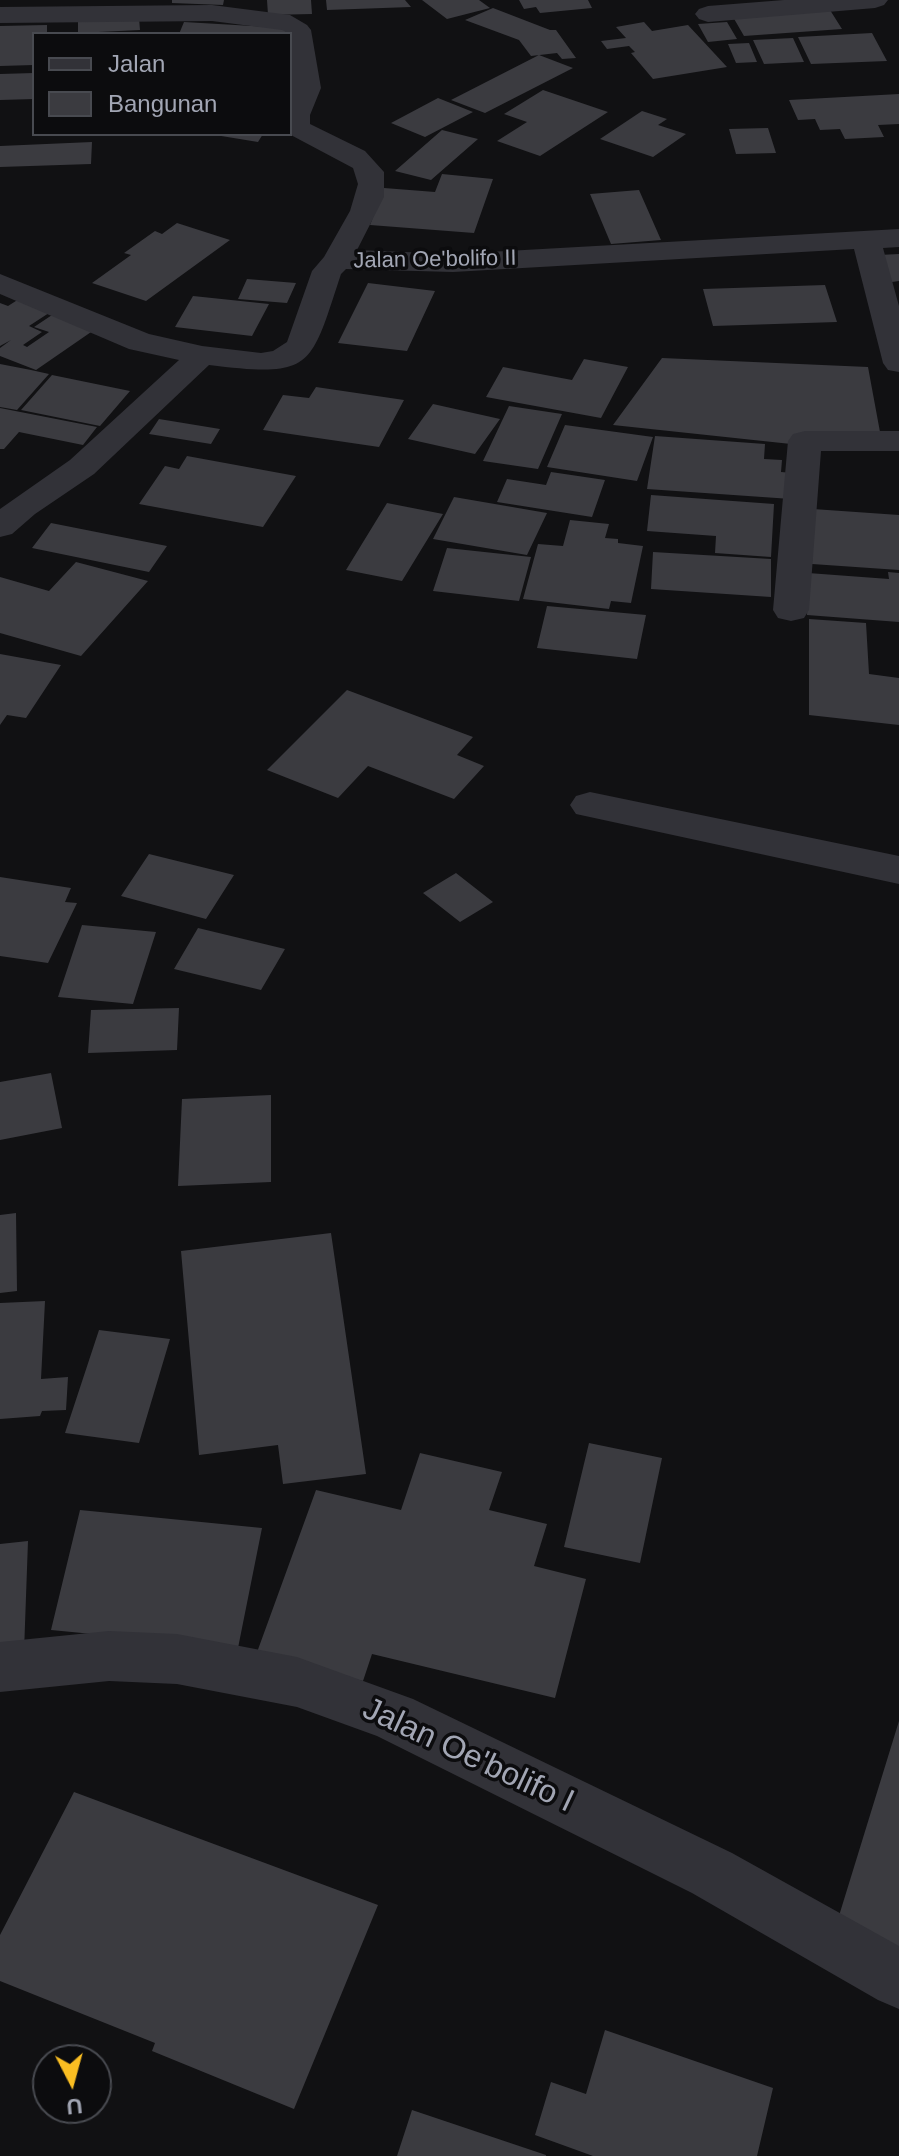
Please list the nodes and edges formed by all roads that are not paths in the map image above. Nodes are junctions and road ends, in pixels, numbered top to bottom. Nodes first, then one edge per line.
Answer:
1 (875, 0) edge
2 (708, 14) dead end
3 (0, 15) edge
4 (899, 238) edge
5 (866, 240) junction
6 (336, 262) junction
7 (0, 283) edge
8 (202, 355) junction
9 (899, 363) edge
10 (899, 441) edge
11 (0, 527) edge
12 (791, 610) dead end
13 (590, 805) dead end
14 (899, 870) edge
15 (0, 1667) edge
16 (899, 1979) edge

1 - 2 street
3 - 6 street
4 - 5 street, Jalan Oe'bolifo II
5 - 6 street, Jalan Oe'bolifo II
5 - 9 street
6 - 8 street, Jalan Oe'bolifo II
7 - 8 street
8 - 11 street
10 - 12 street
13 - 14 street
15 - 16 street, Jalan Oe'bolifo I

